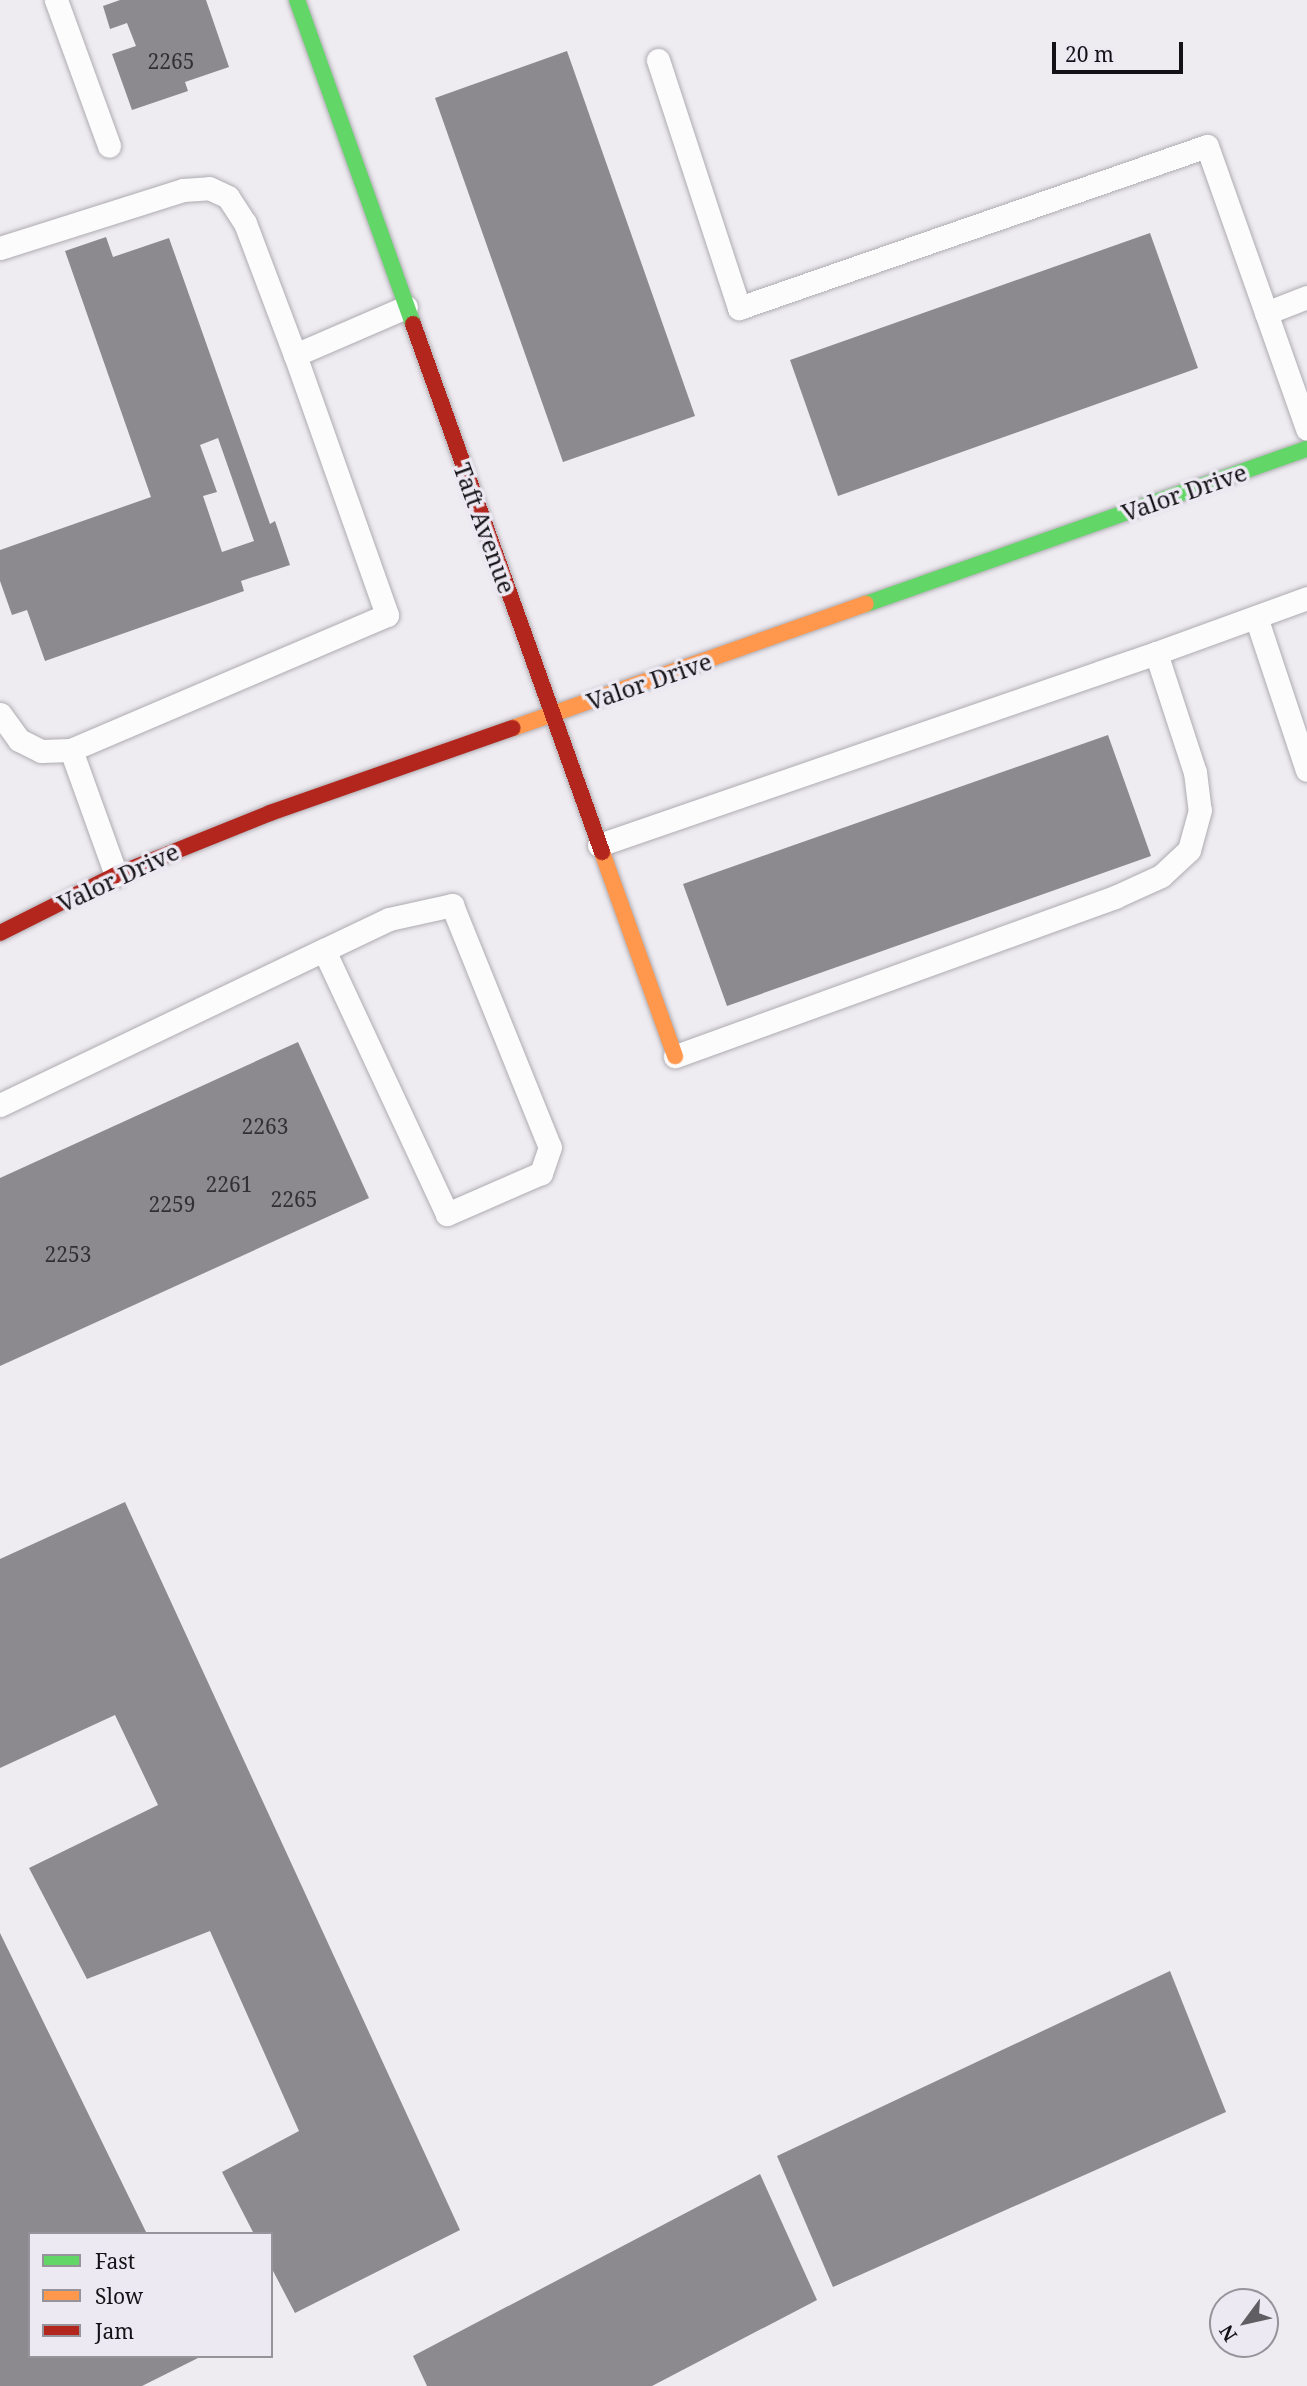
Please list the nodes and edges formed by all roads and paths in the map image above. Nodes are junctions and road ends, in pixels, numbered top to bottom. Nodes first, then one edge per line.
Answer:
1 (56, 0) edge
2 (297, 0) edge
3 (658, 60) dead end
4 (109, 146) dead end
5 (0, 248) edge
6 (1307, 297) edge
7 (406, 307) junction
8 (1266, 313) junction
9 (295, 355) junction
10 (1307, 429) edge
11 (1307, 449) edge
12 (1307, 598) edge
13 (1256, 617) junction
14 (1156, 653) junction
15 (0, 714) edge
16 (552, 715) junction
17 (71, 750) junction
18 (1307, 770) edge
19 (599, 845) junction
20 (116, 876) junction
21 (0, 933) edge
22 (324, 950) junction
23 (675, 1056) joint
24 (0, 1105) edge

1 - 4 lane
2 - 7 street, Taft Avenue
3 - 8 lane
5 - 9 lane
6 - 8 lane
7 - 9 lane
7 - 16 street, Taft Avenue
8 - 10 lane
9 - 17 lane
11 - 16 street, Valor Drive
12 - 13 lane
13 - 14 lane
13 - 18 lane
14 - 19 lane
14 - 23 lane
15 - 17 lane
16 - 19 street, Taft Avenue
16 - 20 street, Valor Drive
17 - 20 lane
19 - 23 street, Taft Avenue
20 - 21 street, Valor Drive
22 - 22 lane
22 - 24 lane

